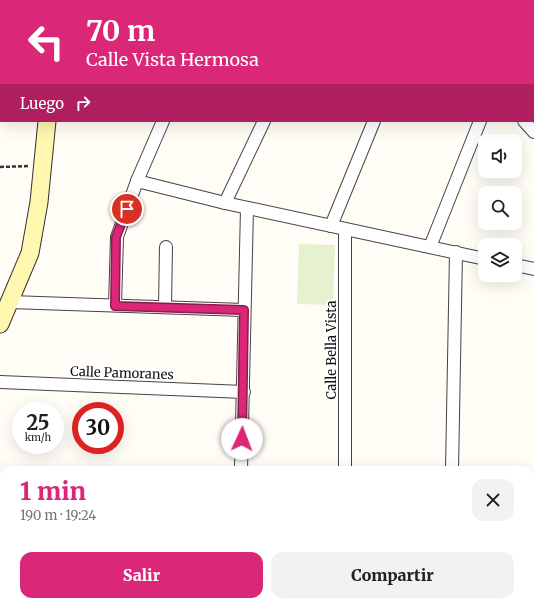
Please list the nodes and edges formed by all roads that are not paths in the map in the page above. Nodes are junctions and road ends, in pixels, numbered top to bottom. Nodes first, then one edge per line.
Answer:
1 (47, 122) edge
2 (163, 122) edge
3 (264, 122) edge
4 (374, 122) edge
5 (480, 122) edge
6 (525, 122) edge
7 (534, 132) edge
8 (137, 181) junction
9 (225, 204) junction
10 (247, 208) junction
11 (331, 226) junction
12 (346, 229) junction
13 (166, 247) dead end
14 (430, 247) junction
15 (456, 252) junction
16 (478, 257) edge
17 (522, 266) edge
18 (534, 269) edge
19 (10, 302) junction
20 (115, 306) junction
21 (165, 307) junction
22 (244, 310) junction
23 (0, 324) edge
24 (0, 382) edge
25 (244, 392) junction
26 (241, 466) edge
27 (345, 466) edge
28 (452, 466) edge

1 - 19 street
2 - 8 street
3 - 9 street
4 - 11 street
5 - 14 street
6 - 7 street
8 - 9 street
8 - 20 street
9 - 10 street
10 - 11 street
10 - 22 street
11 - 12 street
12 - 14 street
12 - 27 street, Calle Bella Vista
13 - 21 street
14 - 15 street
15 - 16 street
15 - 28 street
17 - 18 street
19 - 20 street
19 - 23 street
20 - 21 street
21 - 22 street
22 - 25 street
24 - 25 street, Calle Pamoranes
25 - 26 street

